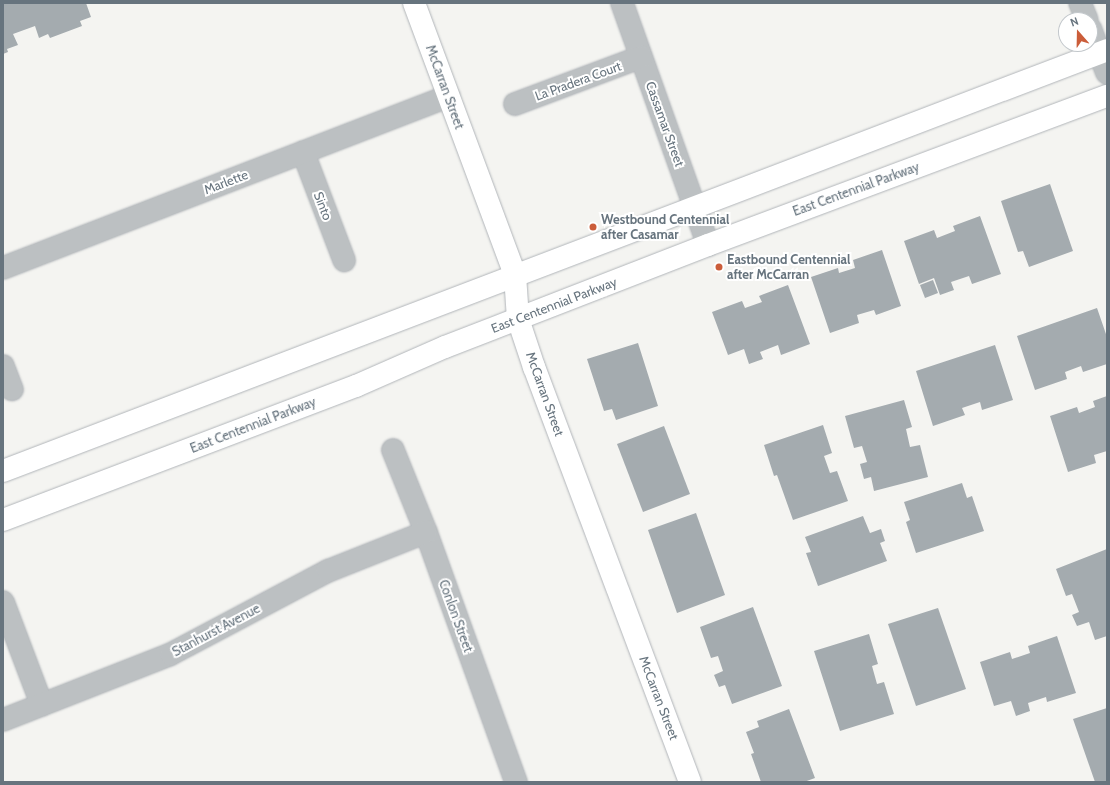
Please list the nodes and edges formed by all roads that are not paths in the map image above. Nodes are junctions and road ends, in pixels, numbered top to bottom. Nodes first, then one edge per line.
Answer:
1 (414, 3) edge
2 (622, 3) edge
3 (1098, 42) edge
4 (1103, 51) edge
5 (641, 57) junction
6 (1107, 73) edge
7 (448, 96) junction
8 (1107, 96) edge
9 (515, 104) dead end
10 (302, 152) junction
11 (695, 208) junction
12 (708, 245) junction
13 (344, 260) dead end
14 (3, 268) edge
15 (515, 275) junction
16 (518, 319) junction
17 (3, 366) edge
18 (12, 389) dead end
19 (393, 450) dead end
20 (3, 471) edge
21 (3, 520) edge
22 (426, 532) junction
23 (3, 602) edge
24 (42, 705) junction
25 (3, 720) edge
26 (516, 782) edge
27 (690, 782) edge

1 - 7 main road, McCarran Street
2 - 5 street, Cassamar Street
3 - 4 street
4 - 6 street
4 - 11 main road
5 - 9 street, La Pradera Court
5 - 11 street, Cassamar Street
7 - 10 street, Marlette
7 - 15 main road, McCarran Street
8 - 12 main road, East Centennial Parkway
10 - 13 street, Sinto
10 - 14 street, Marlette
11 - 12 street, Cassamar Street
11 - 15 main road
12 - 16 main road, East Centennial Parkway
15 - 16 main road, McCarran Street
15 - 20 main road
16 - 21 main road, East Centennial Parkway
16 - 27 main road, McCarran Street
17 - 18 street
19 - 22 street, Conlon Street
22 - 24 street, Stanhurst Avenue
22 - 26 street, Conlon Street
23 - 24 street
24 - 25 street, Stanhurst Avenue

